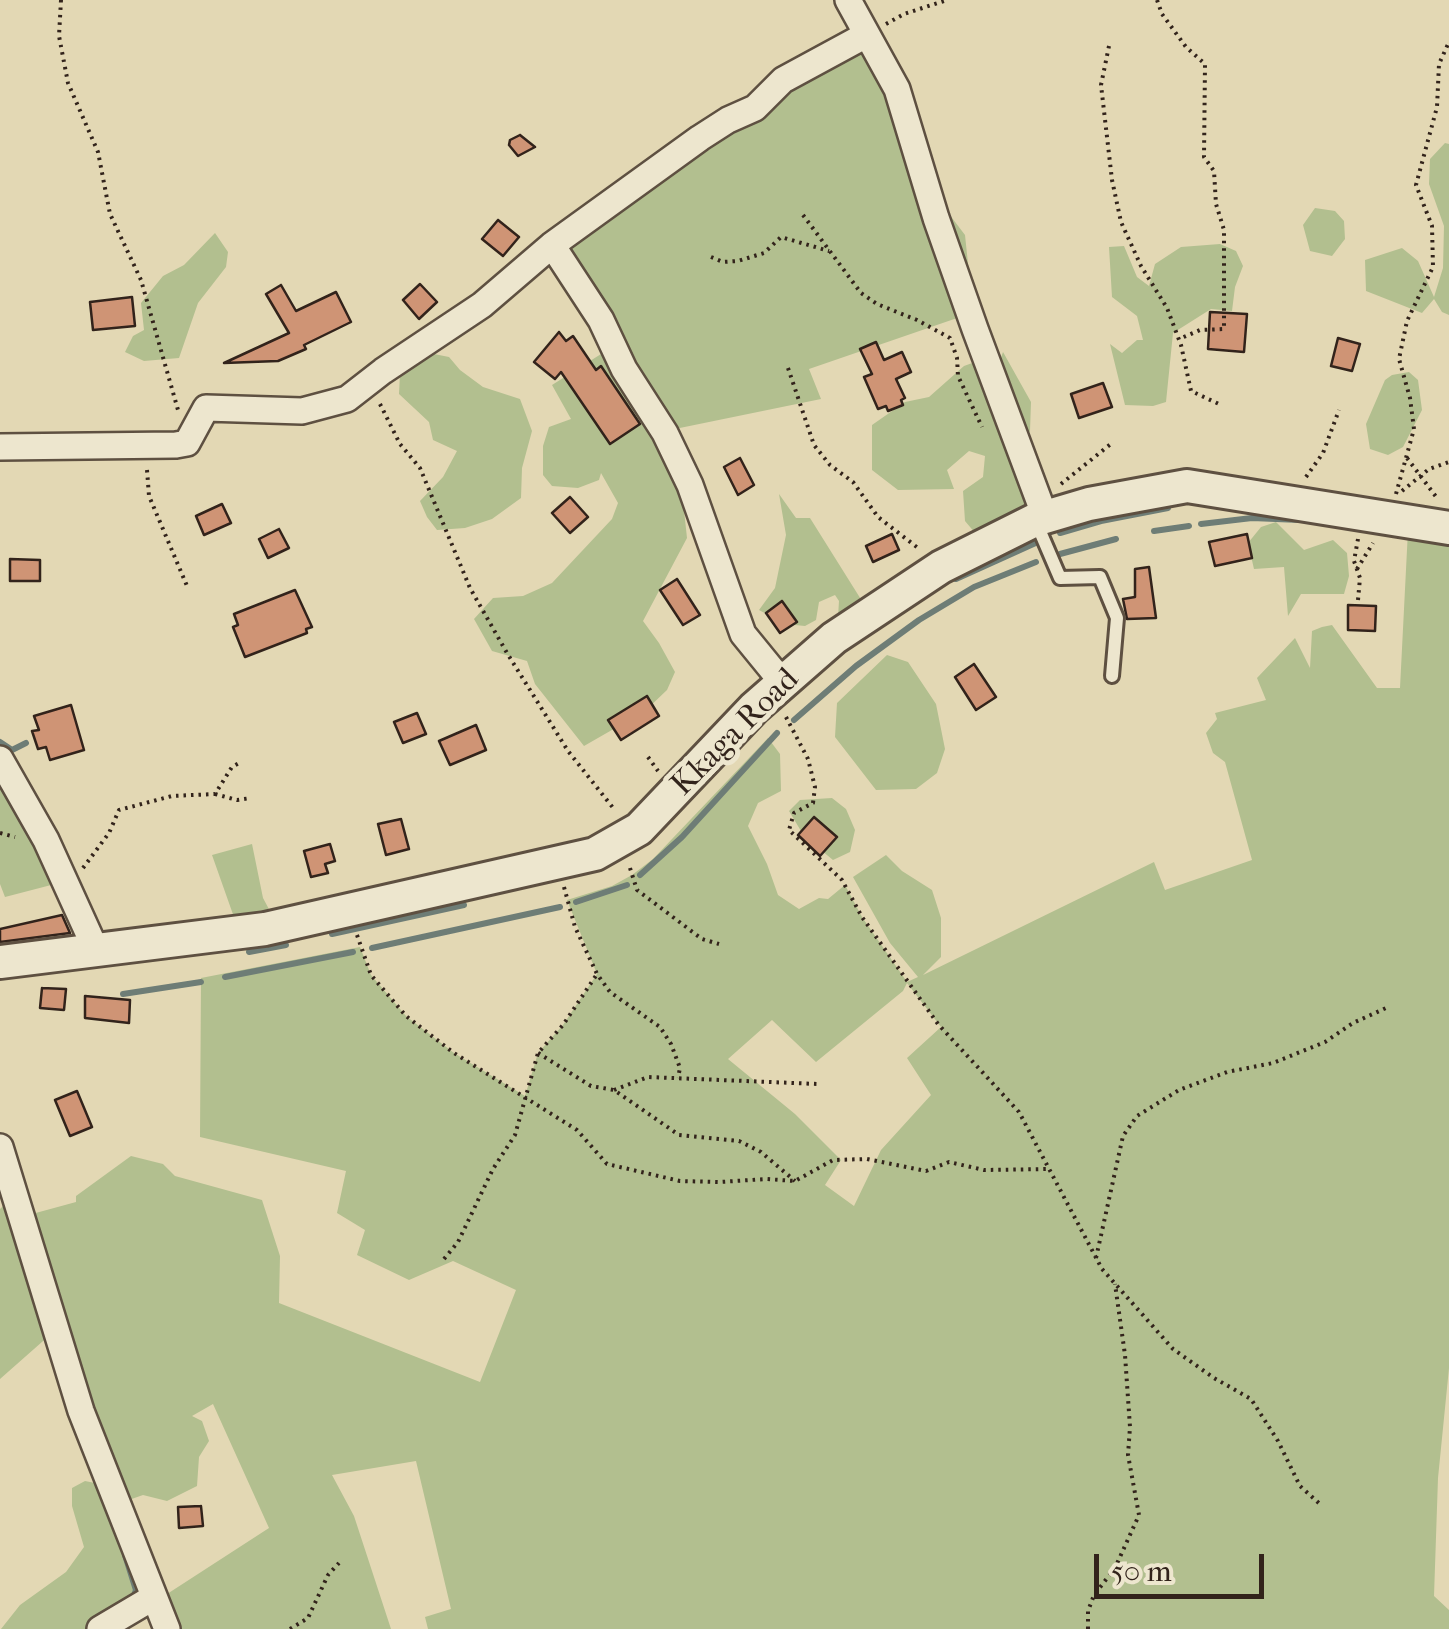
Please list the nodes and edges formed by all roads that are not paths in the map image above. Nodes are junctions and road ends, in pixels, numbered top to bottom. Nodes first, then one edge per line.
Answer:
1 (848, 0) edge
2 (866, 35) junction
3 (552, 245) junction
4 (0, 447) edge
5 (1042, 514) junction
6 (1445, 516) edge
7 (1112, 676) dead end
8 (776, 688) junction
9 (0, 759) edge
10 (96, 950) junction
11 (0, 962) edge
12 (0, 1153) edge
13 (154, 1597) junction
14 (100, 1629) edge
15 (167, 1629) edge

1 - 2 street
2 - 3 street
2 - 5 street
3 - 4 street
3 - 8 street
5 - 6 street, Kkaga Road
5 - 7 lane
5 - 8 street, Kkaga Road
8 - 10 street, Kkaga Road
9 - 10 street
10 - 11 street, Kkaga Road
12 - 13 street
13 - 14 street
13 - 15 street

